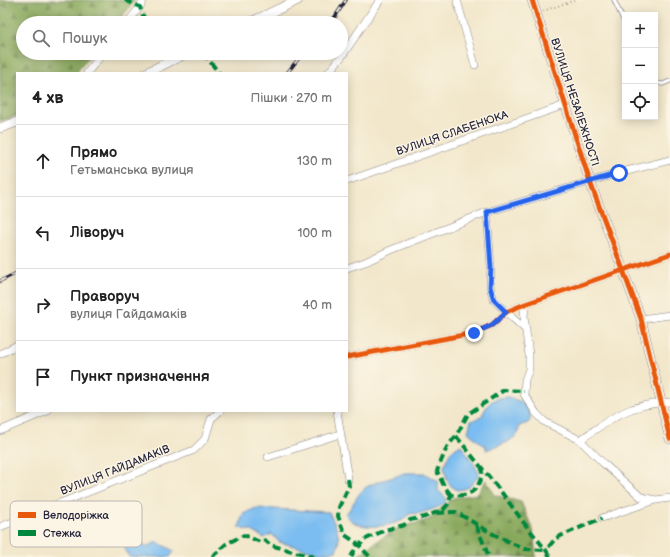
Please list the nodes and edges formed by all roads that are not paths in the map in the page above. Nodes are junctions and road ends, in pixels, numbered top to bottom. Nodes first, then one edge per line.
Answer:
1 (143, 0) edge
2 (298, 0) edge
3 (380, 0) edge
4 (457, 0) edge
5 (532, 0) edge
6 (614, 0) edge
7 (133, 16) edge
8 (264, 16) edge
9 (622, 17) edge
10 (348, 47) edge
11 (97, 60) edge
12 (173, 60) edge
13 (339, 60) edge
14 (475, 65) dead end
15 (88, 72) edge
16 (148, 72) edge
17 (329, 72) edge
18 (670, 81) edge
19 (658, 84) edge
20 (565, 105) junction
21 (16, 122) edge
22 (0, 128) edge
23 (670, 160) edge
24 (348, 181) edge
25 (590, 182) junction
26 (487, 212) junction
27 (670, 254) edge
28 (348, 268) edge
29 (623, 270) junction
30 (525, 304) junction
31 (506, 312) junction
32 (670, 315) edge
33 (640, 319) junction
34 (526, 330) junction
35 (16, 346) edge
36 (0, 354) edge
37 (348, 357) edge
38 (660, 402) junction
39 (670, 402) edge
40 (46, 412) edge
41 (219, 412) edge
42 (337, 412) edge
43 (0, 431) edge
44 (340, 434) junction
45 (670, 439) edge
46 (580, 440) junction
47 (268, 458) dead end
48 (348, 479) dead end
49 (670, 498) edge
50 (656, 500) junction
51 (66, 501) edge
52 (602, 518) dead end
53 (10, 523) edge
54 (0, 527) edge

1 - 7 street
2 - 8 street
3 - 10 street
4 - 14 street
5 - 20 street, ВУЛИЦЯ НЕЗАЛЕЖНОСТІ
6 - 9 lane
11 - 15 street
12 - 16 street
13 - 17 street
18 - 19 lane
20 - 24 street, ВУЛИЦЯ СЛАБЕНЮКА
20 - 25 street, ВУЛИЦЯ НЕЗАЛЕЖНОСТІ
21 - 22 street
23 - 25 street
25 - 26 street
25 - 29 street, ВУЛИЦЯ НЕЗАЛЕЖНОСТІ
26 - 28 street
26 - 31 street
27 - 29 street
29 - 30 street
29 - 33 street, ВУЛИЦЯ НЕЗАЛЕЖНОСТІ
30 - 31 street
30 - 34 street
31 - 34 street
31 - 37 street
32 - 33 street
33 - 38 street, ВУЛИЦЯ НЕЗАЛЕЖНОСТІ
34 - 46 street
35 - 36 street
38 - 39 street
38 - 45 street, ВУЛИЦЯ НЕЗАЛЕЖНОСТІ
38 - 46 street
40 - 43 street
41 - 51 street, ВУЛИЦЯ ГАЙДАМАКІВ
42 - 44 street
44 - 47 street
44 - 48 street
46 - 50 street
49 - 50 street
50 - 52 street
53 - 54 street, ВУЛИЦЯ ГАЙДАМАКІВ

